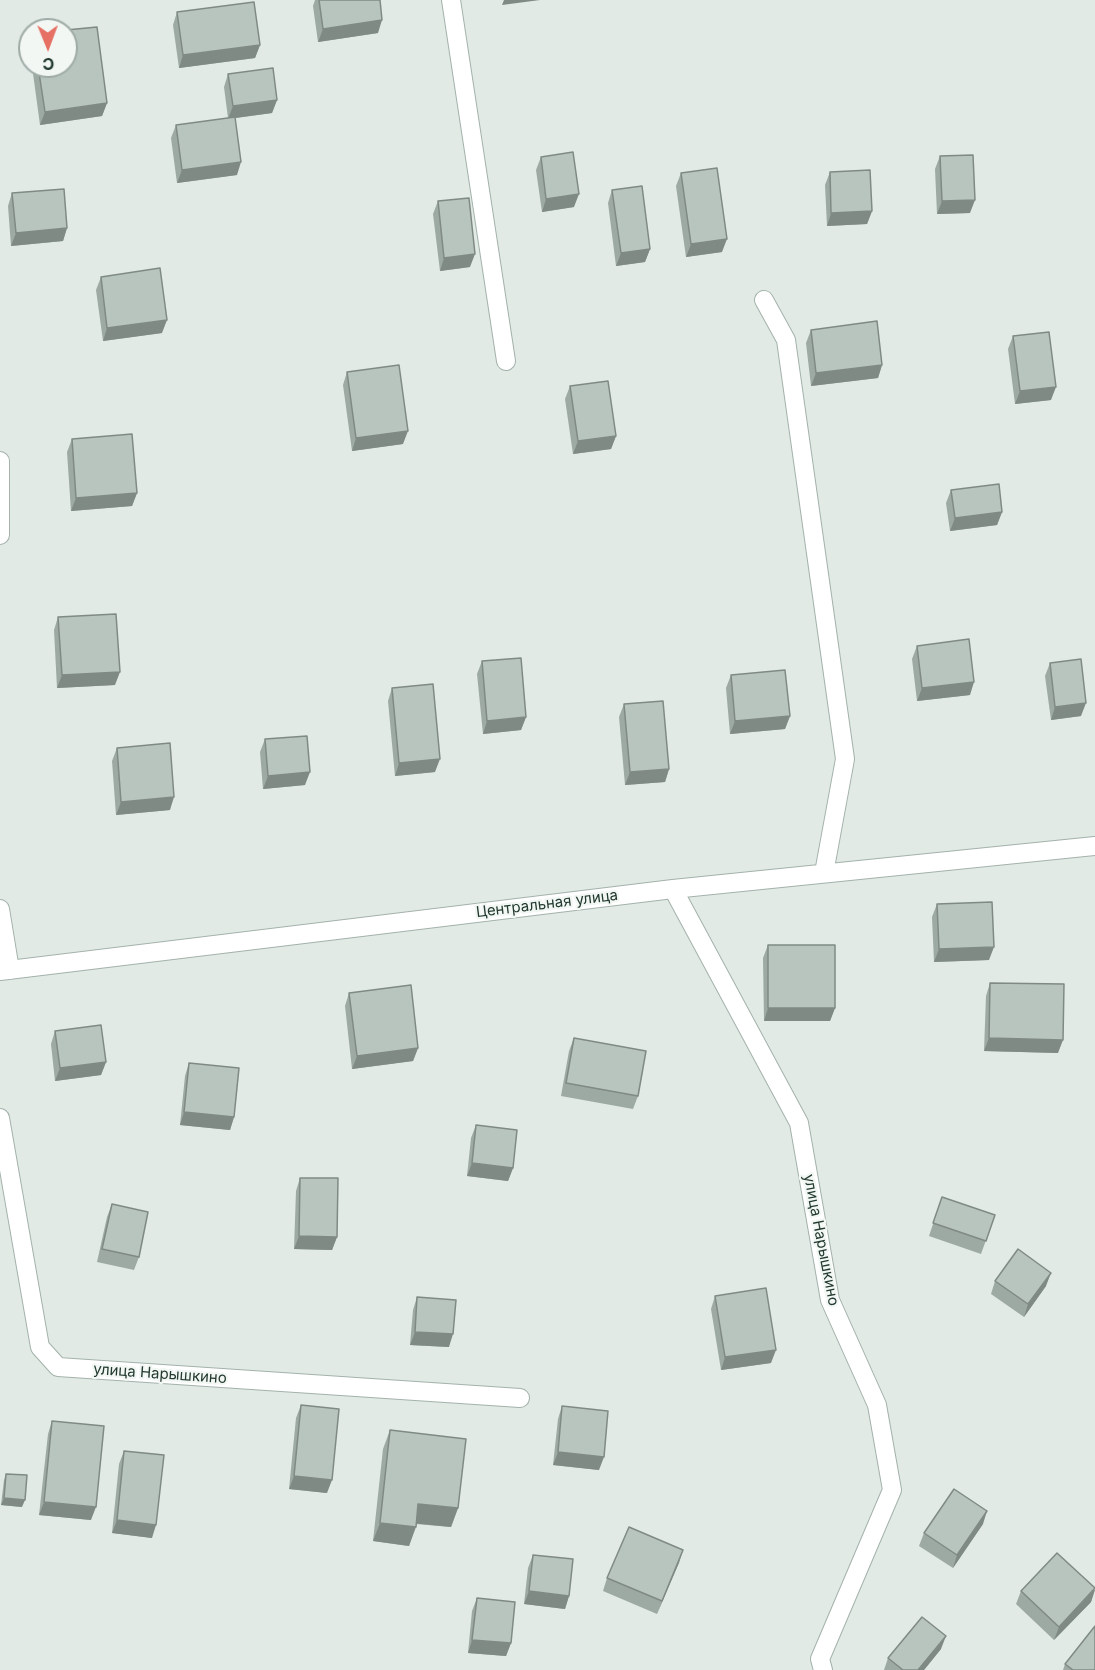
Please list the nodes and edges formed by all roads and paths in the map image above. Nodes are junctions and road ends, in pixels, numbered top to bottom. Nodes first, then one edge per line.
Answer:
1 (451, 0) edge
2 (764, 300) dead end
3 (506, 361) dead end
4 (0, 461) edge
5 (0, 535) edge
6 (1095, 846) edge
7 (824, 873) junction
8 (673, 889) junction
9 (0, 909) edge
10 (5, 970) edge
11 (0, 1118) edge
12 (520, 1398) dead end
13 (823, 1670) edge

1 - 3 street
2 - 7 street
4 - 5 street
6 - 7 street, Центральная улица
7 - 8 street, Центральная улица
8 - 10 street, Центральная улица
8 - 13 street, улица Нарышкино
9 - 10 street
11 - 12 street, улица Нарышкино

